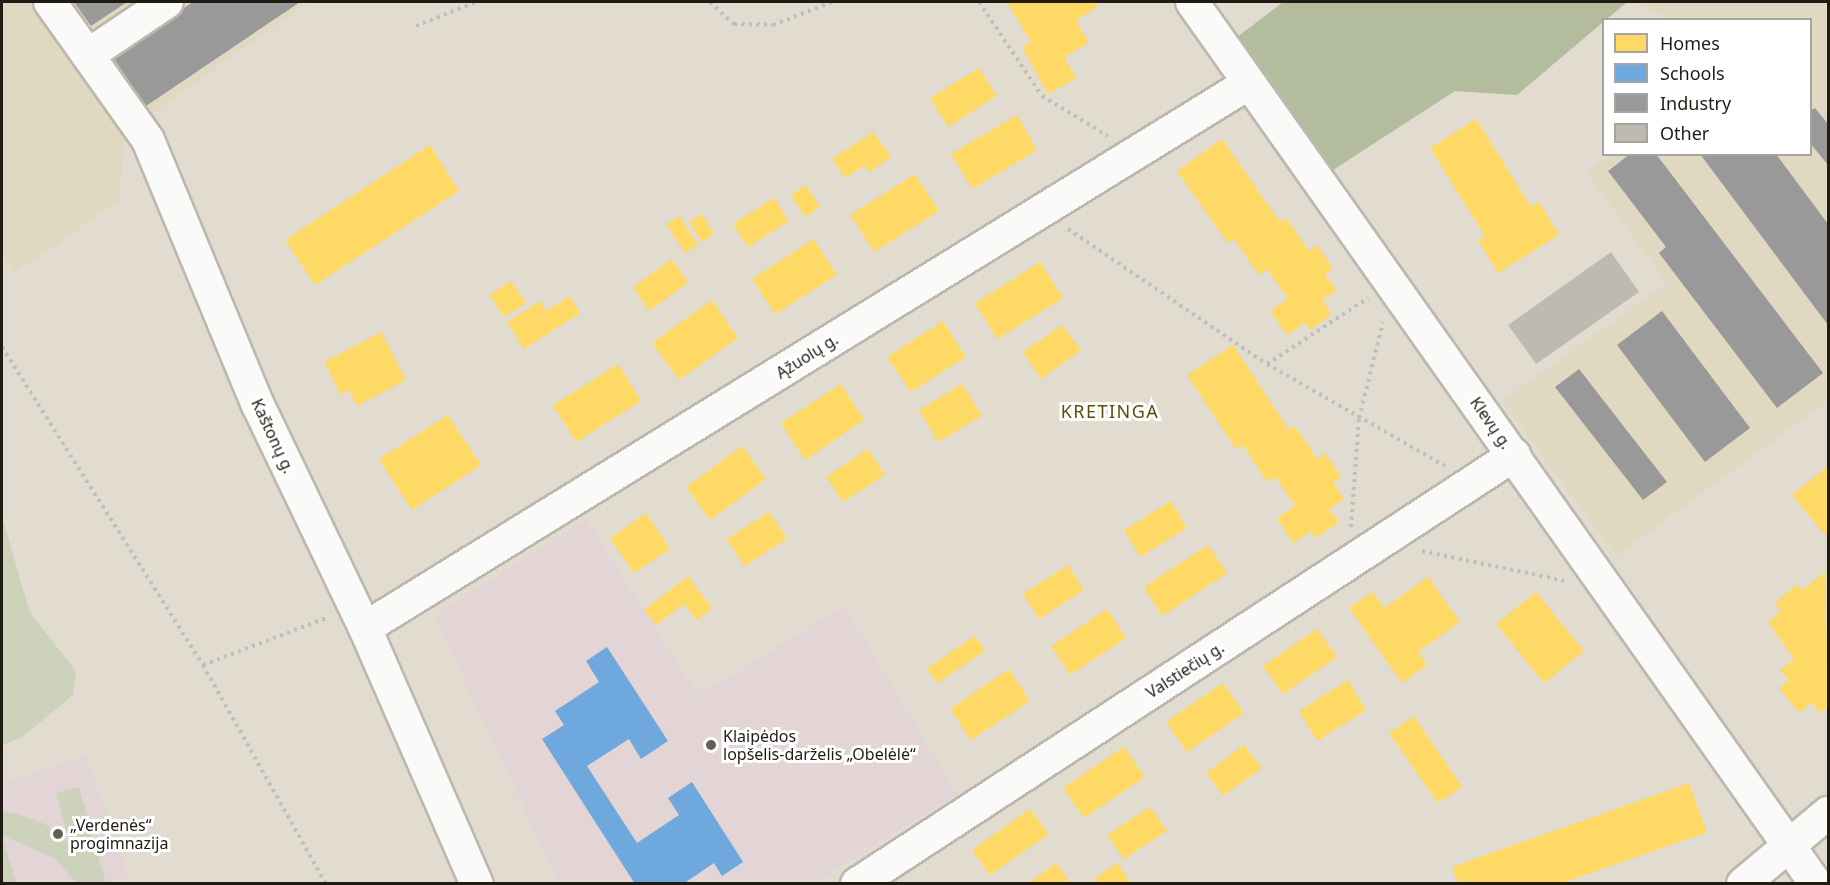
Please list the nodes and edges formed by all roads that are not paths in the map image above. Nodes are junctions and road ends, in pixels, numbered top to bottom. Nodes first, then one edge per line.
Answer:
1 (50, 2) edge
2 (167, 2) edge
3 (1192, 2) edge
4 (88, 55) junction
5 (1249, 83) junction
6 (1514, 455) junction
7 (360, 617) junction
8 (1828, 813) edge
9 (1789, 846) junction
10 (477, 884) edge
11 (857, 884) edge
12 (1743, 884) edge
13 (1816, 884) edge

1 - 4 street, Kaštonų g.
2 - 4 street
3 - 5 street, Klevų g.
4 - 7 street, Kaštonų g.
5 - 6 street, Klevų g.
5 - 7 street, Ąžuolų g.
6 - 9 street, Klevų g.
6 - 11 street, Valstiečių g.
7 - 10 street, Kaštonų g.
8 - 9 street
9 - 12 street
9 - 13 street, Klevų g.

